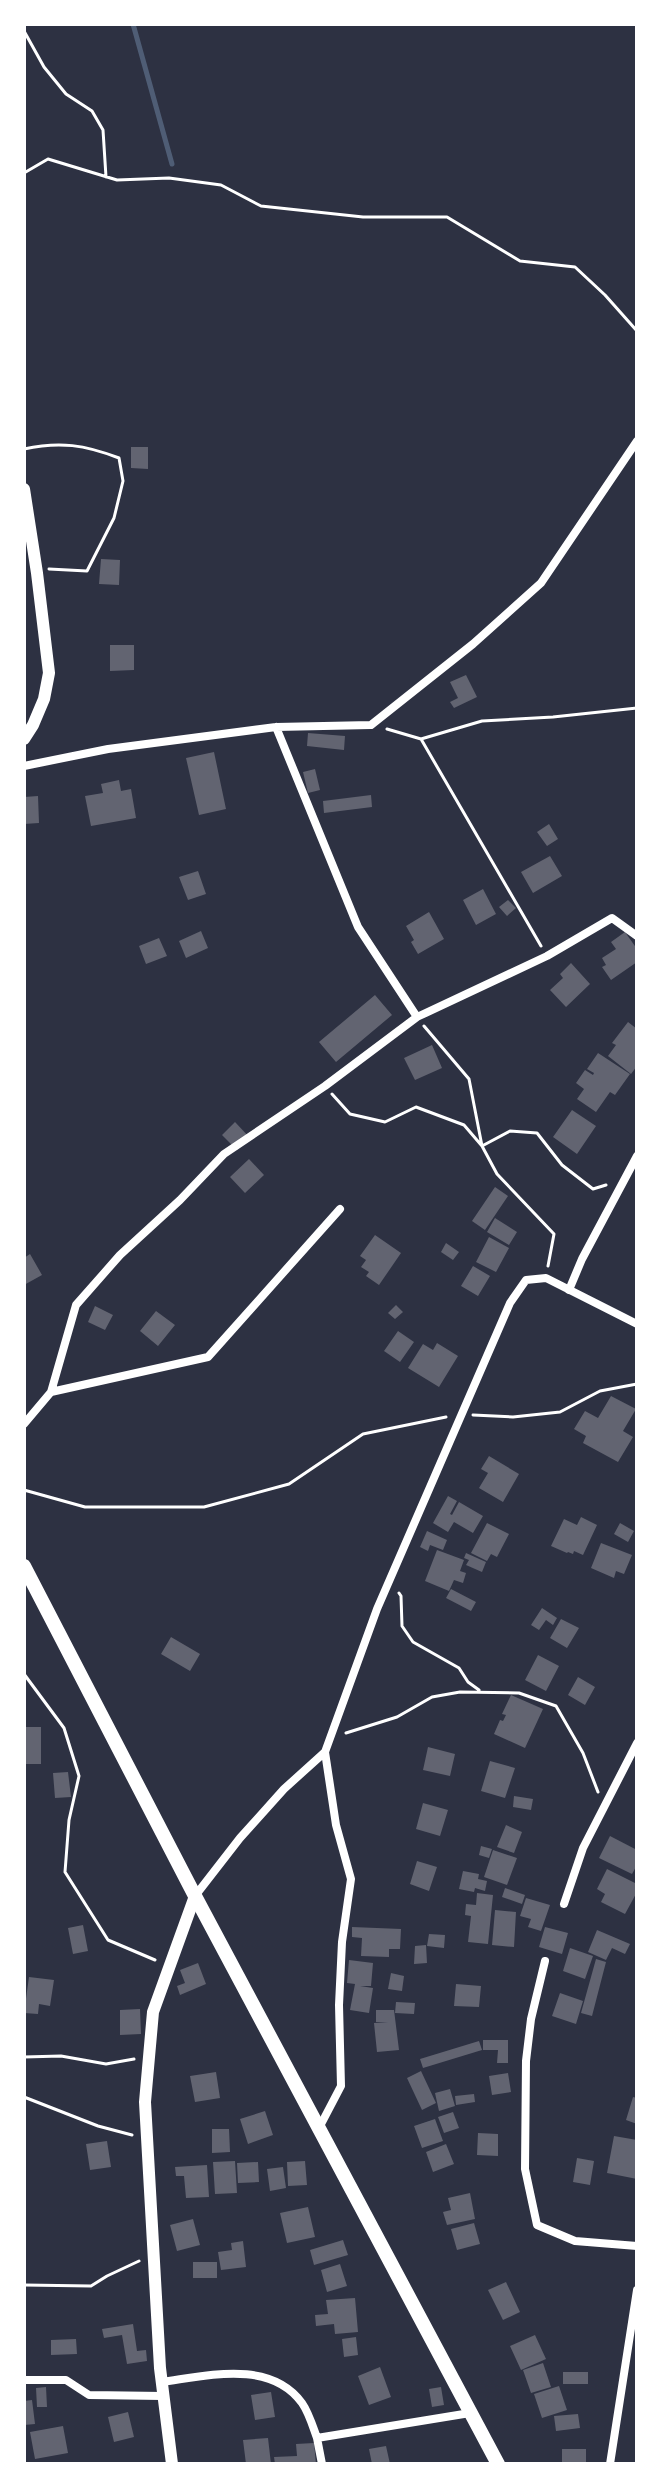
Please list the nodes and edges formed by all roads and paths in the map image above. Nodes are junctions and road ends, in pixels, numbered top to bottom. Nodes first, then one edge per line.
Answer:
1 (24, 31) edge
2 (24, 173) edge
3 (106, 177) junction
4 (637, 331) edge
5 (637, 441) edge
6 (24, 449) edge
7 (24, 489) edge
8 (37, 569) junction
9 (637, 708) edge
10 (371, 725) junction
11 (276, 727) junction
12 (24, 739) edge
13 (421, 739) junction
14 (24, 766) edge
15 (637, 936) edge
16 (547, 956) junction
17 (417, 1017) junction
18 (325, 1086) junction
19 (482, 1146) junction
20 (637, 1156) edge
21 (625, 1180) junction
22 (340, 1209) dead end
23 (546, 1278) junction
24 (569, 1290) junction
25 (637, 1324) edge
26 (637, 1384) edge
27 (51, 1392) junction
28 (462, 1414) junction
29 (24, 1424) edge
30 (24, 1490) edge
31 (24, 1566) edge
32 (389, 1581) junction
33 (24, 1674) edge
34 (481, 1692) junction
35 (330, 1738) junction
36 (637, 1743) edge
37 (325, 1752) junction
38 (604, 1806) junction
39 (195, 1896) junction
40 (564, 1904) dead end
41 (545, 1961) dead end
42 (169, 1967) junction
43 (149, 2056) junction
44 (24, 2057) edge
45 (24, 2097) edge
46 (319, 2128) junction
47 (147, 2139) junction
48 (637, 2246) edge
49 (154, 2255) junction
50 (24, 2285) edge
51 (637, 2290) edge
52 (637, 2330) edge
53 (629, 2337) junction
54 (24, 2380) edge
55 (162, 2389) junction
56 (470, 2413) junction
57 (317, 2438) junction
58 (172, 2464) edge
59 (322, 2464) edge
60 (498, 2464) edge
61 (610, 2464) edge

1 - 3 path
2 - 3 path
3 - 4 path
5 - 10 street
6 - 8 path
7 - 8 street
8 - 12 street
9 - 13 path
10 - 11 street
10 - 13 path
11 - 14 street
11 - 17 street
13 - 16 path
15 - 16 street
16 - 17 street
17 - 18 street
17 - 19 path
18 - 19 path
18 - 27 street
19 - 21 path
19 - 23 path
20 - 21 street
21 - 24 street
22 - 27 street
23 - 24 street
23 - 28 street
24 - 25 street
26 - 28 path
27 - 29 street
28 - 30 path
28 - 32 street
31 - 39 main road
32 - 34 path
32 - 35 street
33 - 42 path
34 - 35 path
34 - 38 path
35 - 37 street
36 - 38 street
37 - 39 street
37 - 46 street
38 - 40 street
39 - 42 street
39 - 46 main road
41 - 48 street
42 - 43 street
43 - 44 path
43 - 47 street
45 - 47 path
46 - 56 main road
47 - 49 street
49 - 50 path
49 - 55 street
51 - 53 street
52 - 53 street
53 - 61 street
54 - 55 street
55 - 57 street
55 - 58 street
56 - 57 street
56 - 60 main road
57 - 59 street

